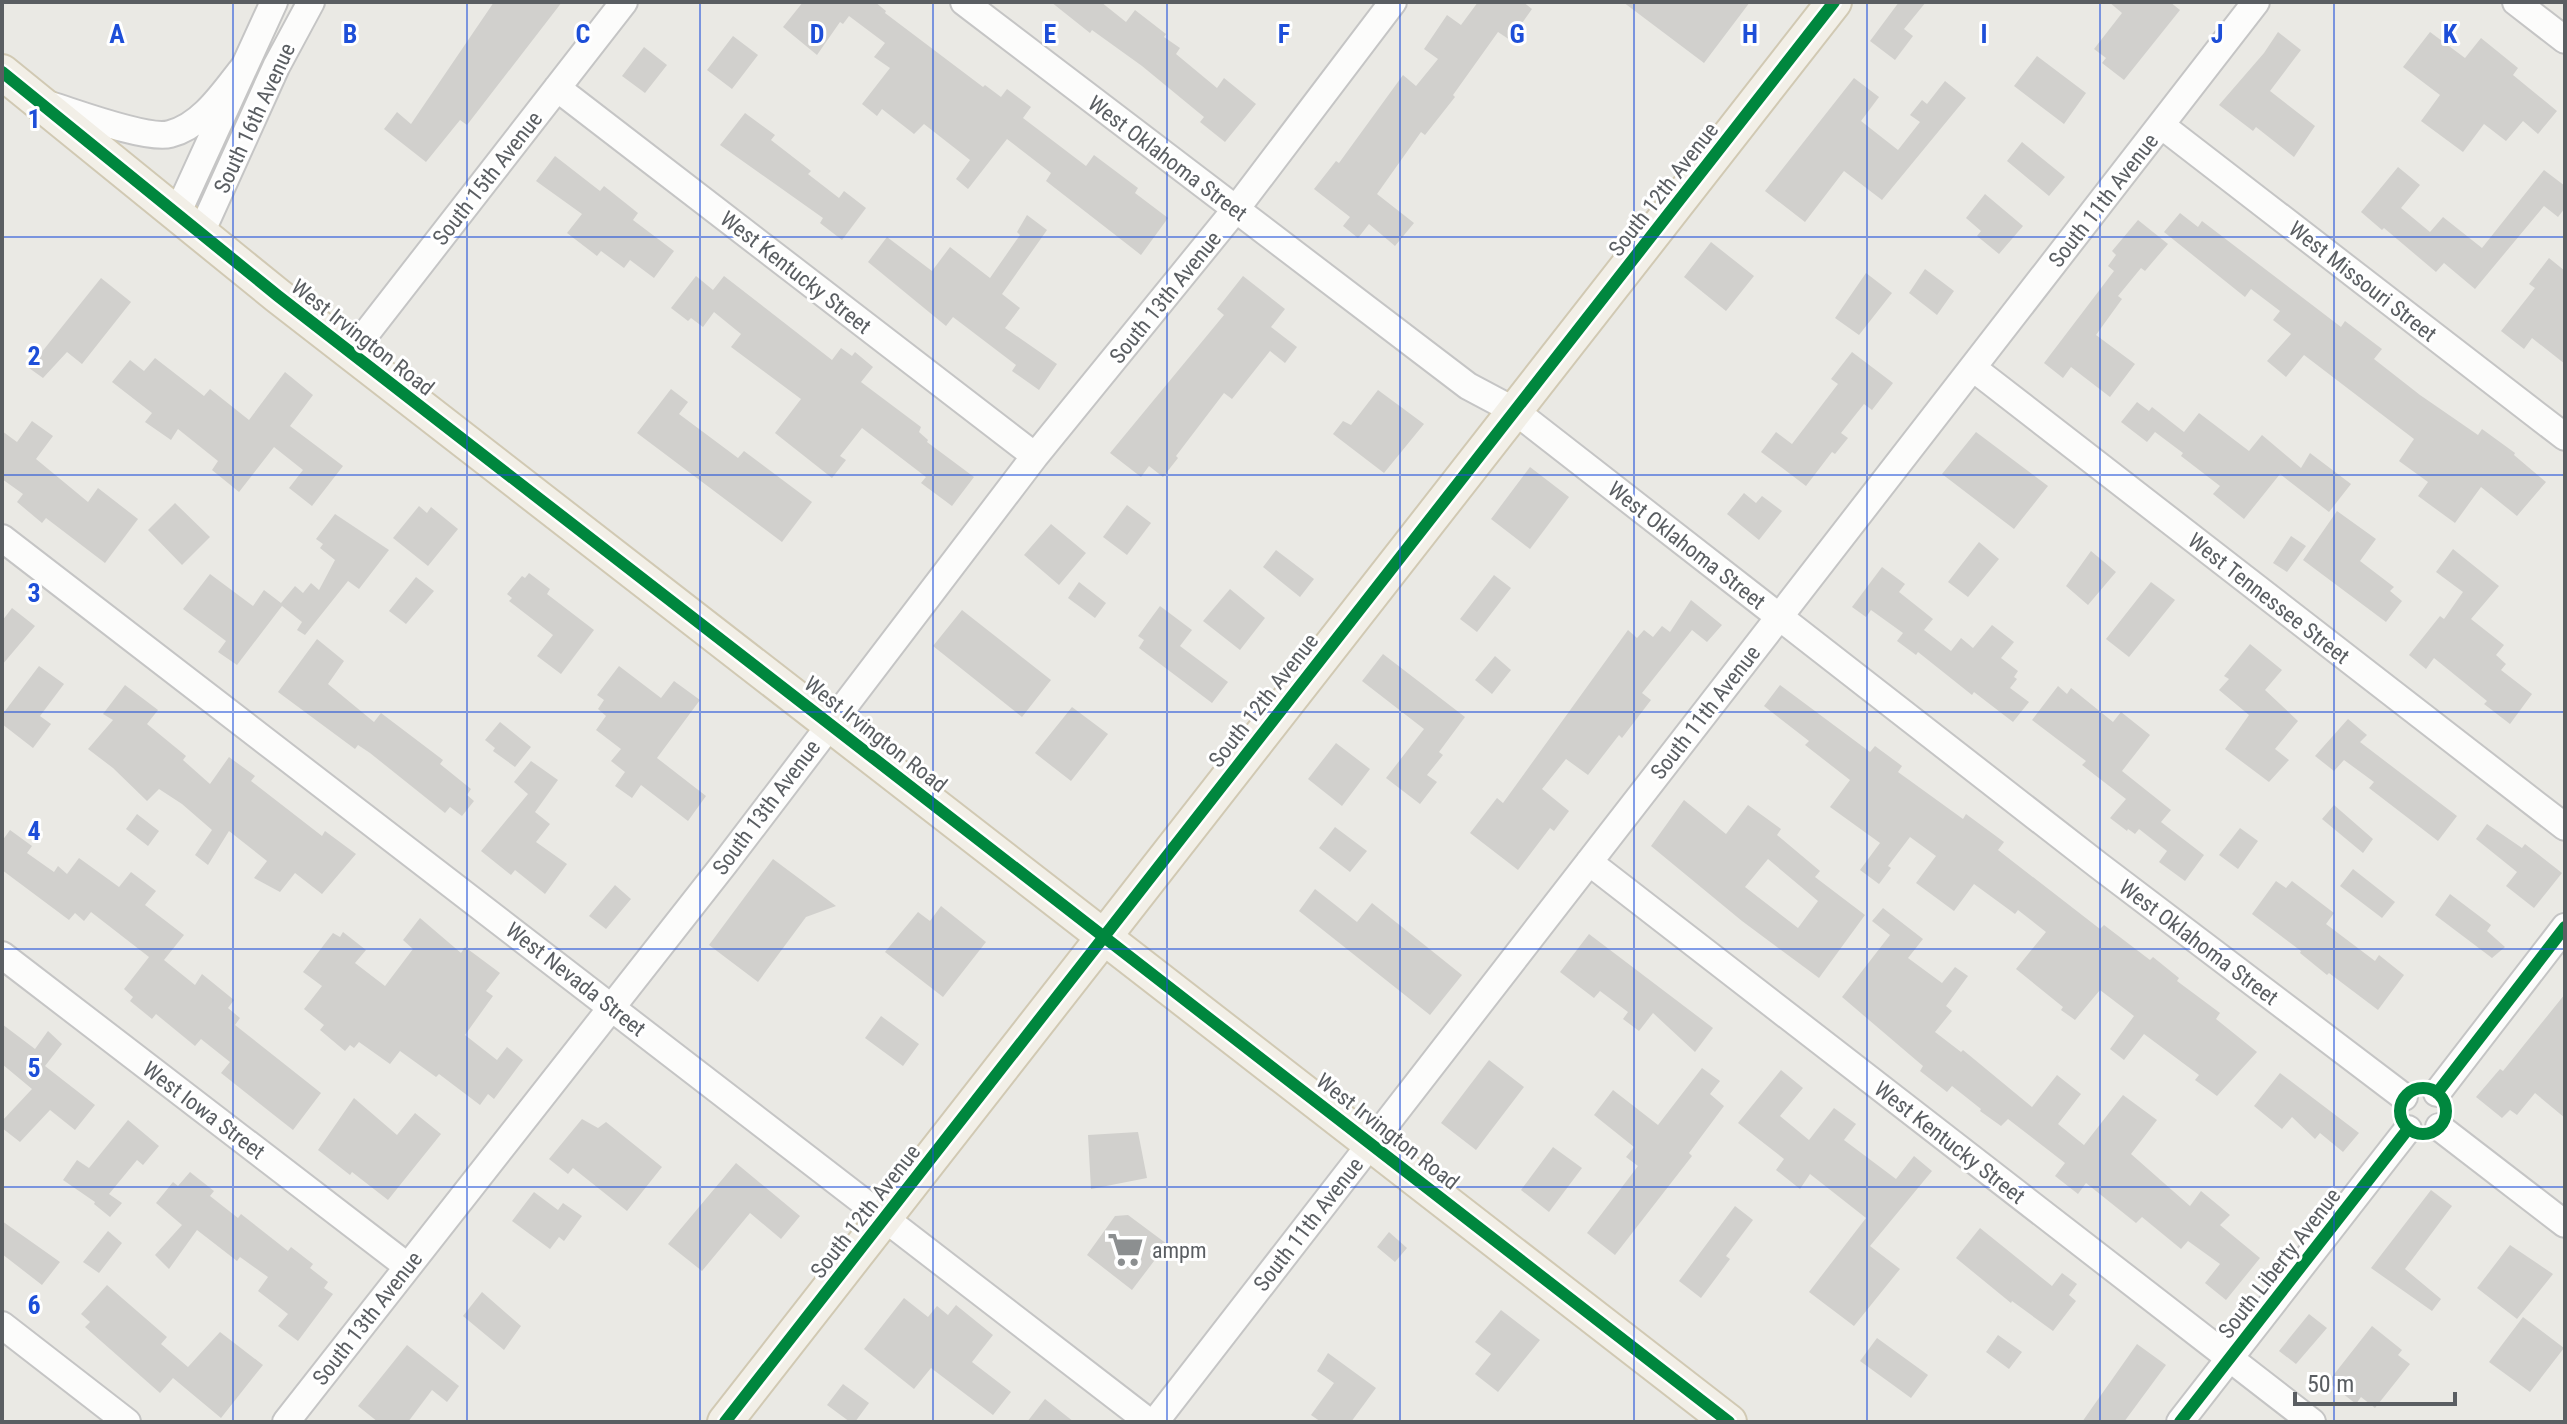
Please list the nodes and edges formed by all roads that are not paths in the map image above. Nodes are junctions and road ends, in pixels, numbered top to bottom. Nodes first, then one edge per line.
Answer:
1 (274, 2) edge
2 (311, 2) edge
3 (624, 2) edge
4 (964, 2) edge
5 (1393, 2) edge
6 (1834, 2) edge
7 (2256, 2) edge
8 (2516, 2) edge
9 (2565, 40) edge
10 (243, 68) junction
11 (2, 72) edge
12 (557, 88) junction
13 (38, 102) junction
14 (2161, 125) junction
15 (1236, 209) junction
16 (188, 226) junction
17 (351, 353) junction
18 (1973, 368) junction
19 (1515, 411) junction
20 (2565, 437) edge
21 (1035, 456) junction
22 (2, 538) edge
23 (1778, 616) junction
24 (829, 724) junction
25 (2565, 827) edge
26 (1589, 862) junction
27 (2565, 927) edge
28 (1104, 936) junction
29 (2, 955) edge
30 (612, 1006) junction
31 (2437, 1093) junction
32 (2404, 1097) junction
33 (2439, 1127) junction
34 (2408, 1129) junction
35 (1370, 1143) junction
36 (884, 1218) junction
37 (2565, 1224) edge
38 (407, 1266) junction
39 (2, 1325) edge
40 (2230, 1358) junction
41 (127, 1422) edge
42 (286, 1422) edge
43 (725, 1422) edge
44 (1152, 1422) edge
45 (1729, 1422) edge
46 (2180, 1422) edge
47 (2312, 1422) edge

1 - 10 street, South 16th Avenue
2 - 16 street, South 16th Avenue
3 - 12 street, South 15th Avenue
4 - 15 street, West Oklahoma Street
5 - 15 street, South 13th Avenue
6 - 19 main road, South 12th Avenue
7 - 14 street, South 11th Avenue
8 - 9 street
10 - 13 street
10 - 16 street, South 16th Avenue
11 - 13 main road, West Irvington Road
12 - 17 street, South 15th Avenue
12 - 21 street, West Kentucky Street
13 - 16 main road, West Irvington Road
14 - 18 street, South 11th Avenue
14 - 20 street, West Missouri Street
15 - 19 street, West Oklahoma Street
15 - 21 street, South 13th Avenue
16 - 17 main road, West Irvington Road
17 - 24 main road, West Irvington Road
18 - 23 street, South 11th Avenue
18 - 25 street, West Tennessee Street
19 - 23 street, West Oklahoma Street
19 - 28 main road, South 12th Avenue
21 - 24 street, South 13th Avenue
22 - 30 street, West Nevada Street
23 - 26 street, South 11th Avenue
23 - 32 street, West Oklahoma Street
24 - 28 main road, West Irvington Road
24 - 30 street, South 13th Avenue
26 - 35 street, South 11th Avenue
26 - 40 street, West Kentucky Street
27 - 31 street
28 - 35 main road, West Irvington Road
28 - 36 main road, South 12th Avenue
29 - 38 street, West Iowa Street
30 - 36 street, West Nevada Street
30 - 38 street, South 13th Avenue
31 - 32 street
31 - 33 street
32 - 34 street
33 - 34 street
33 - 37 street
34 - 40 street, South Liberty Avenue
35 - 44 street, South 11th Avenue
35 - 45 main road, West Irvington Road
36 - 43 main road, South 12th Avenue
36 - 44 street, West Nevada Street
38 - 42 street, South 13th Avenue
39 - 41 street
40 - 46 street, South Liberty Avenue
40 - 47 street, West Kentucky Street

